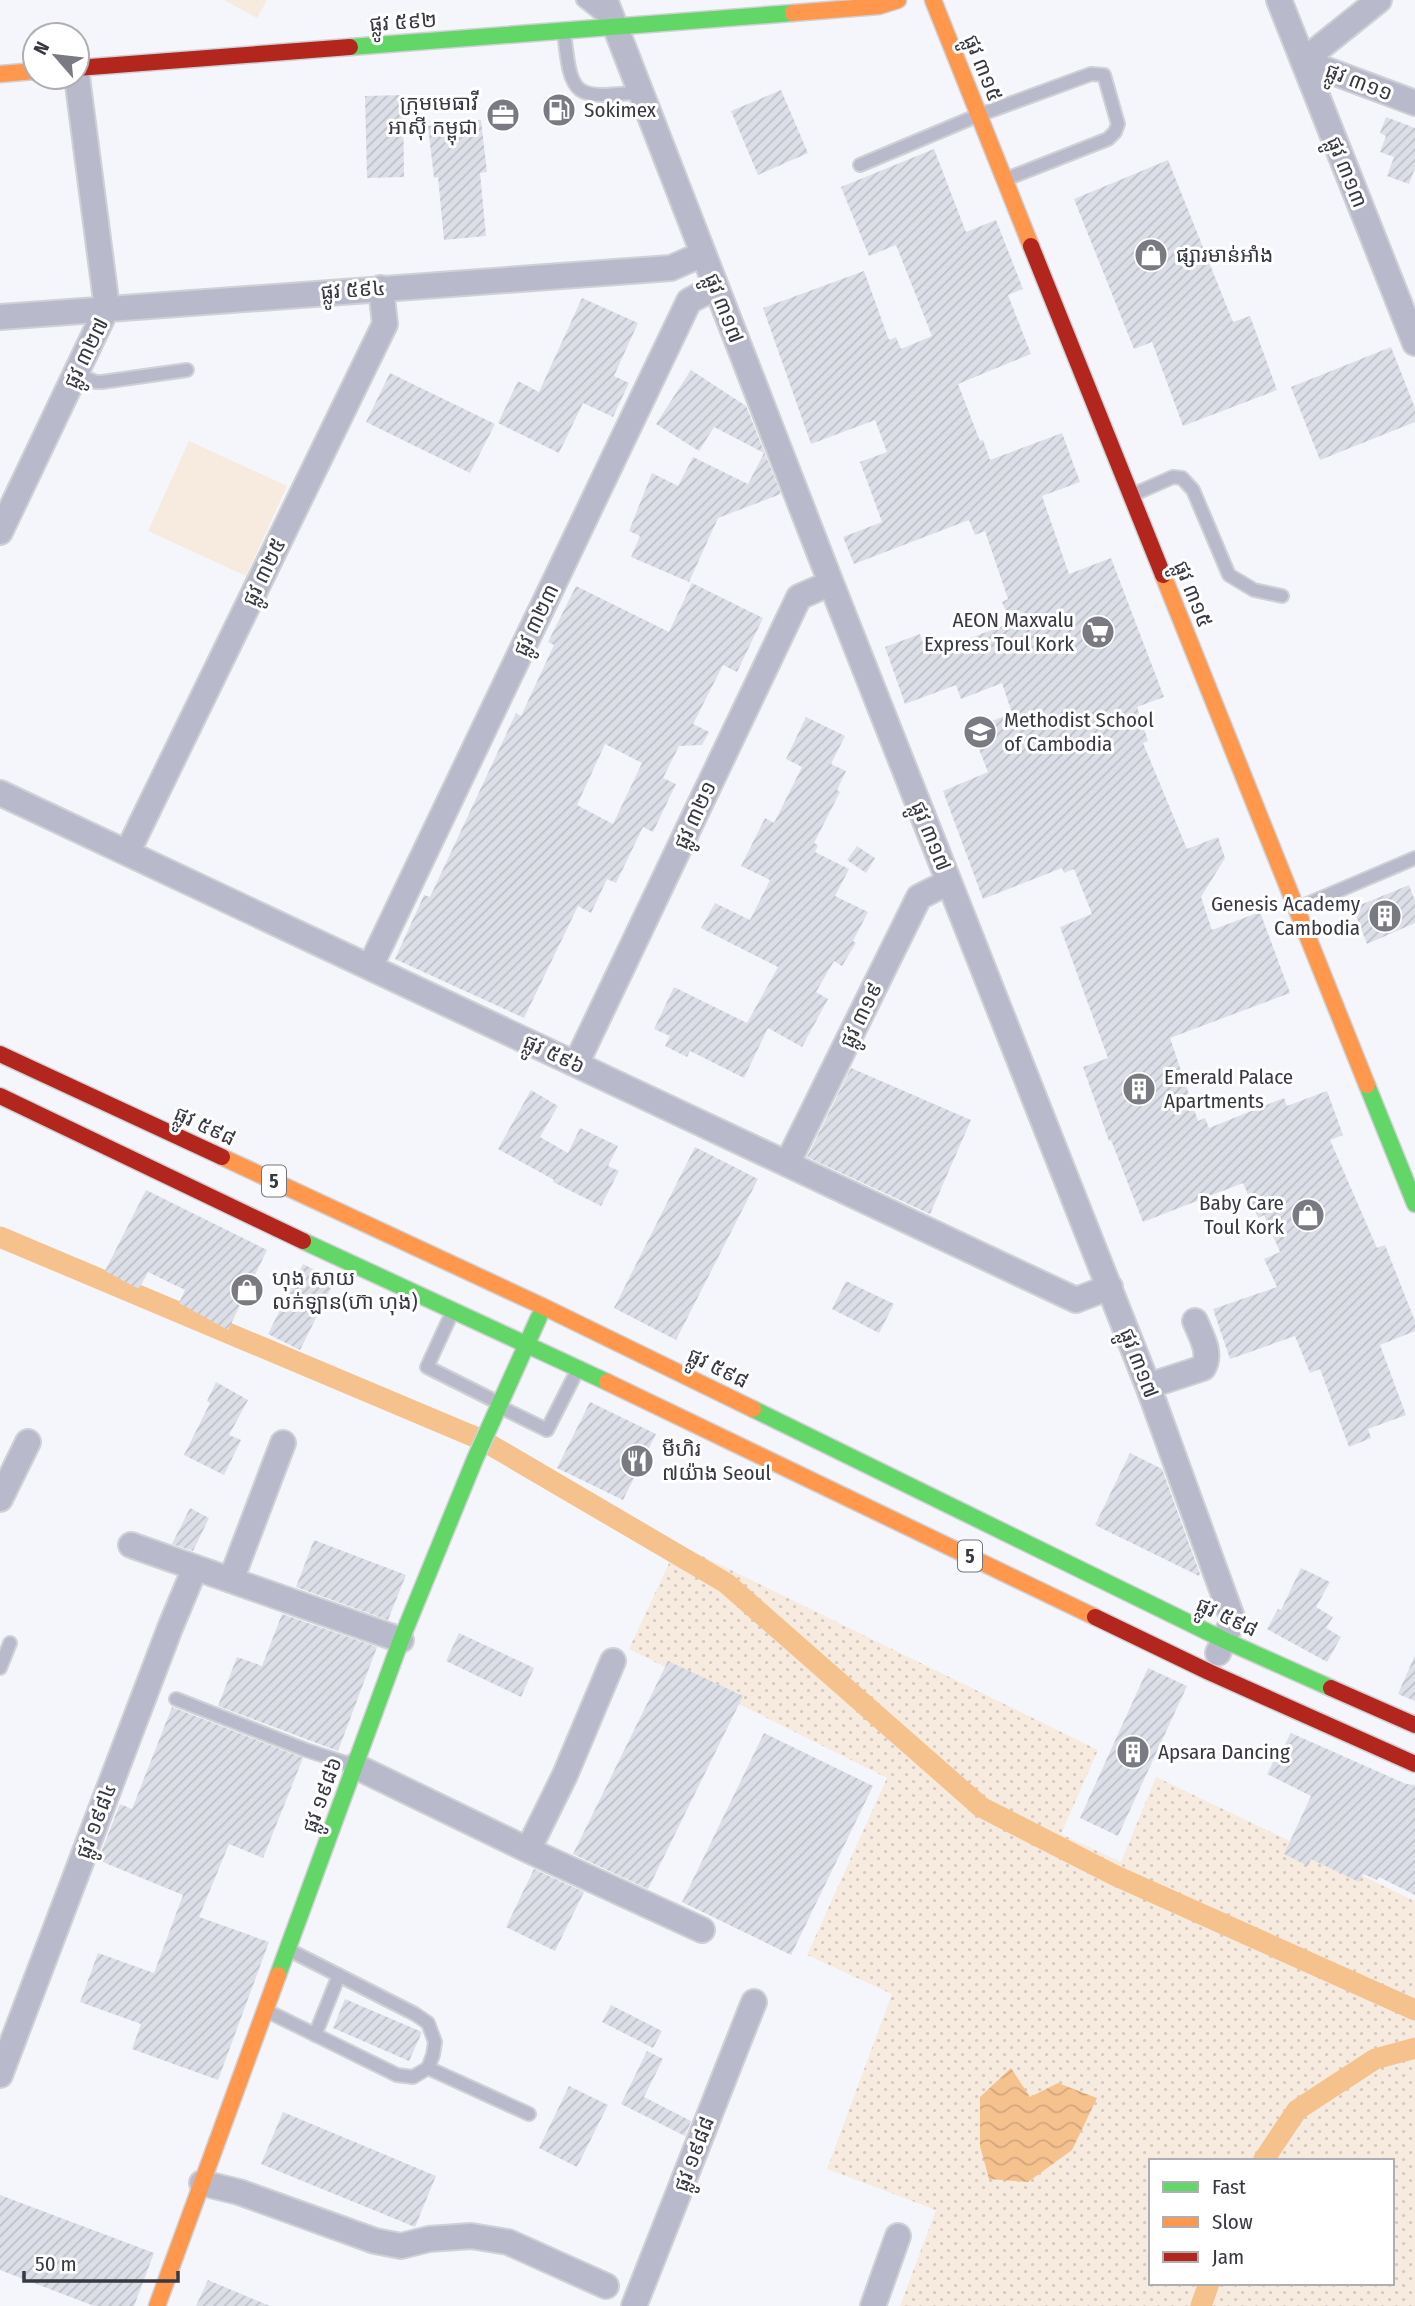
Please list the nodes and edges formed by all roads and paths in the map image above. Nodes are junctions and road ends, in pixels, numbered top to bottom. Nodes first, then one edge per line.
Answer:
1 (583, 0) edge
2 (605, 0) edge
3 (898, 0) edge
4 (933, 0) edge
5 (1279, 0) edge
6 (1379, 0) edge
7 (616, 27) junction
8 (564, 31) junction
9 (1304, 61) junction
10 (91, 67) edge
11 (21, 72) edge
12 (0, 74) edge
13 (79, 91) edge
14 (641, 92) junction
15 (1415, 103) edge
16 (979, 115) junction
17 (860, 166) dead end
18 (1005, 180) junction
19 (704, 254) junction
20 (716, 286) junction
21 (381, 288) junction
22 (107, 308) junction
23 (0, 317) edge
24 (1415, 343) edge
25 (187, 370) dead end
26 (76, 374) junction
27 (1131, 496) junction
28 (0, 532) edge
29 (831, 583) junction
30 (1282, 596) dead end
31 (0, 793) edge
32 (127, 853) junction
33 (1415, 858) edge
34 (949, 882) junction
35 (1296, 908) junction
36 (370, 967) junction
37 (0, 1054) edge
38 (576, 1064) junction
39 (0, 1096) edge
40 (787, 1164) junction
41 (1415, 1204) edge
42 (1110, 1287) junction
43 (544, 1307) junction
44 (453, 1312) junction
45 (1195, 1321) dead end
46 (527, 1343) junction
47 (579, 1368) junction
48 (1148, 1386) junction
49 (496, 1410) junction
50 (738, 1423) junction
51 (28, 1442) dead end
52 (283, 1443) dead end
53 (0, 1499) edge
54 (131, 1545) dead end
55 (195, 1568) junction
56 (231, 1580) junction
57 (401, 1640) junction
58 (1224, 1640) junction
59 (10, 1643) dead end
60 (613, 1661) dead end
61 (0, 1668) edge
62 (1209, 1672) junction
63 (176, 1699) dead end
64 (1415, 1725) edge
65 (1415, 1764) edge
66 (355, 1766) junction
67 (528, 1850) junction
68 (702, 1930) dead end
69 (288, 1949) junction
70 (339, 1975) junction
71 (754, 2001) dead end
72 (265, 2010) junction
73 (315, 2035) junction
74 (428, 2068) junction
75 (0, 2075) edge
76 (529, 2114) dead end
77 (202, 2183) junction
78 (898, 2236) dead end
79 (606, 2286) dead end
80 (157, 2306) edge
81 (634, 2306) edge
82 (873, 2306) edge

1 - 7 lane
2 - 7 street, ផ្លូវ ៣១៧
3 - 7 main road, ផ្លូវ ៥៩២
4 - 16 main road, ផ្លូវ ៣១៥
5 - 9 street, ផ្លូវ ៣១៣
6 - 9 street
7 - 8 main road, ផ្លូវ ៥៩២
7 - 14 street, ផ្លូវ ៣១៧
8 - 10 main road, ផ្លូវ ៥៩២
8 - 14 lane
9 - 15 street, ផ្លូវ ៣១១
9 - 24 street, ផ្លូវ ៣១៣
11 - 12 main road
13 - 22 street, ផ្លូវ ៣២៧
14 - 19 street, ផ្លូវ ៣១៧
16 - 17 lane
16 - 18 main road, ផ្លូវ ៣១៥
16 - 18 lane
18 - 27 main road, ផ្លូវ ៣១៥
19 - 20 street, ផ្លូវ ៣១៧
19 - 21 street, ផ្លូវ ៥៩៤
20 - 29 street, ផ្លូវ ៣១៧
20 - 36 street, ផ្លូវ ៣២៣
21 - 22 street, ផ្លូវ ៥៩៤
21 - 32 street, ផ្លូវ ៣២៥
22 - 23 street, ផ្លូវ ៥៩៤
22 - 26 street, ផ្លូវ ៣២៧
25 - 26 lane
26 - 28 street, ផ្លូវ ៣២៧
27 - 30 lane
27 - 35 main road, ផ្លូវ ៣១៥
29 - 34 street, ផ្លូវ ៣១៧
29 - 38 street, ផ្លូវ ៣២១
31 - 32 street, ផ្លូវ ៥៩៦
32 - 36 street, ផ្លូវ ៥៩៦
33 - 35 lane
34 - 40 street, ផ្លូវ ៣១៩
34 - 42 street, ផ្លូវ ៣១៧
35 - 41 main road, ផ្លូវ ៣១៥
36 - 38 street, ផ្លូវ ៥៩៦
37 - 43 main road, ផ្លូវ ៥៩៨ / 5
38 - 40 street, ផ្លូវ ៥៩៦
39 - 44 main road, ផ្លូវ ៥៩៨ / 5
40 - 42 street, ផ្លូវ ៥៩៦
42 - 48 street, ផ្លូវ ៣១៧
43 - 46 main road, ផ្លូវ ១៩៨៦
43 - 50 main road, ផ្លូវ ៥៩៨ / 5
44 - 46 main road, ផ្លូវ ៥៩៨ / 5
44 - 49 lane
45 - 48 street
46 - 47 main road, ផ្លូវ ៥៩៨ / 5
46 - 49 main road, ផ្លូវ ១៩៨៦
47 - 49 lane
47 - 50 main road, ផ្លូវ ៥៩៨ / 5
48 - 58 street, ផ្លូវ ៣១៧
49 - 57 main road, ផ្លូវ ១៩៨៦
50 - 58 main road, ផ្លូវ ៥៩៨ / 5
50 - 62 main road, ផ្លូវ ៥៩៨ / 5
51 - 53 street
52 - 56 street
54 - 55 street
55 - 56 street
55 - 75 street, ផ្លូវ ១៩៨៤
56 - 57 street
57 - 66 main road, ផ្លូវ ១៩៨៦
58 - 62 street, ផ្លូវ ៣១៧
58 - 64 main road, ផ្លូវ ៥៩៨ / 5
59 - 61 lane
60 - 67 street
62 - 65 main road, ផ្លូវ ៥៩៨ / 5
63 - 66 lane
66 - 67 street
66 - 69 main road, ផ្លូវ ១៩៨៦
67 - 68 street
69 - 70 lane
69 - 72 main road, ផ្លូវ ១៩៨៦
70 - 73 lane
70 - 74 lane
71 - 81 street, ផ្លូវ ១៩៨៨
72 - 73 lane
72 - 77 main road, ផ្លូវ ១៩៨៦
73 - 74 lane
74 - 76 lane
77 - 79 street
77 - 80 main road, ផ្លូវ ១៩៨៦
78 - 82 street

